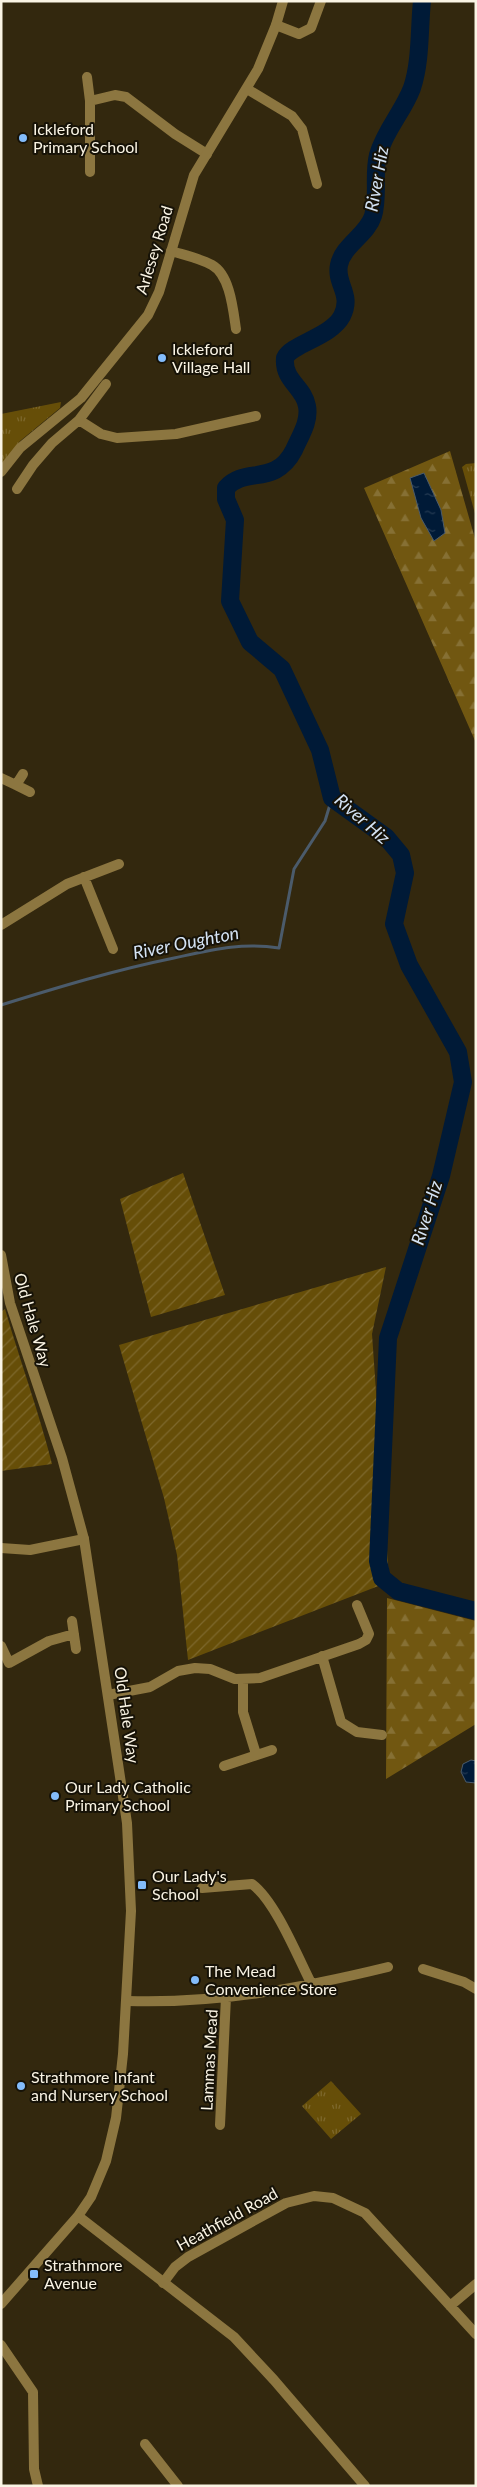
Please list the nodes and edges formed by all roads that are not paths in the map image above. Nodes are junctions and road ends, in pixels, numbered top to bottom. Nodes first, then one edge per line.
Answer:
1 (283, 1) edge
2 (321, 1) edge
3 (276, 26) junction
4 (87, 77) dead end
5 (247, 89) junction
6 (90, 101) junction
7 (207, 154) junction
8 (90, 172) dead end
9 (317, 184) dead end
10 (171, 251) junction
11 (236, 329) dead end
12 (106, 384) dead end
13 (256, 416) dead end
14 (79, 420) junction
15 (43, 431) junction
16 (52, 443) junction
17 (1, 472) edge
18 (18, 488) dead end
19 (23, 774) dead end
20 (1, 778) edge
21 (16, 784) junction
22 (30, 792) dead end
23 (119, 864) dead end
24 (84, 877) junction
25 (1, 925) edge
26 (113, 949) dead end
27 (1, 1255) edge
28 (84, 1539) junction
29 (1, 1548) edge
30 (357, 1604) dead end
31 (72, 1621) dead end
32 (74, 1634) junction
33 (1, 1646) edge
34 (76, 1649) dead end
35 (322, 1656) junction
36 (5, 1665) edge
37 (243, 1680) junction
38 (108, 1695) junction
39 (382, 1735) dead end
40 (272, 1750) dead end
41 (256, 1754) junction
42 (224, 1766) dead end
43 (202, 1888) dead end
44 (388, 1967) dead end
45 (423, 1969) dead end
46 (312, 1985) junction
47 (476, 1989) edge
48 (226, 1997) junction
49 (127, 2002) junction
50 (220, 2125) dead end
51 (78, 2216) junction
52 (163, 2283) junction
53 (476, 2284) edge
54 (1, 2304) edge
55 (450, 2306) junction
56 (476, 2334) edge
57 (1, 2344) edge
58 (145, 2444) dead end
59 (38, 2486) edge
60 (178, 2486) edge
61 (365, 2486) edge

1 - 3 street, Arlesey Road
2 - 3 street
3 - 5 street, Arlesey Road
4 - 6 street
5 - 7 street, Arlesey Road
5 - 9 street
6 - 7 street
6 - 8 street
7 - 10 street, Arlesey Road
10 - 11 street
10 - 15 street, Arlesey Road
12 - 14 street
13 - 14 street
14 - 16 street
15 - 16 street
15 - 17 street, Arlesey Road
16 - 18 street
19 - 21 street
20 - 21 street
21 - 22 street
23 - 24 street
24 - 25 street
24 - 26 street
27 - 28 street, Old Hale Way
28 - 29 street
28 - 38 street, Old Hale Way
30 - 35 street
31 - 32 street
32 - 34 street
32 - 36 street
33 - 36 street
35 - 37 street
35 - 39 street
37 - 38 street
37 - 41 street
38 - 49 street, Old Hale Way
40 - 41 street
41 - 42 street
43 - 46 street
44 - 46 street
45 - 47 street
46 - 48 street
48 - 49 street
48 - 50 street, Lammas Mead
49 - 51 street, Old Hale Way
51 - 52 street
51 - 54 street, Old Hale Way
52 - 55 street, Heathfield Road
52 - 61 street
53 - 55 street
55 - 56 street, Heathfield Road
57 - 59 street
58 - 60 street

